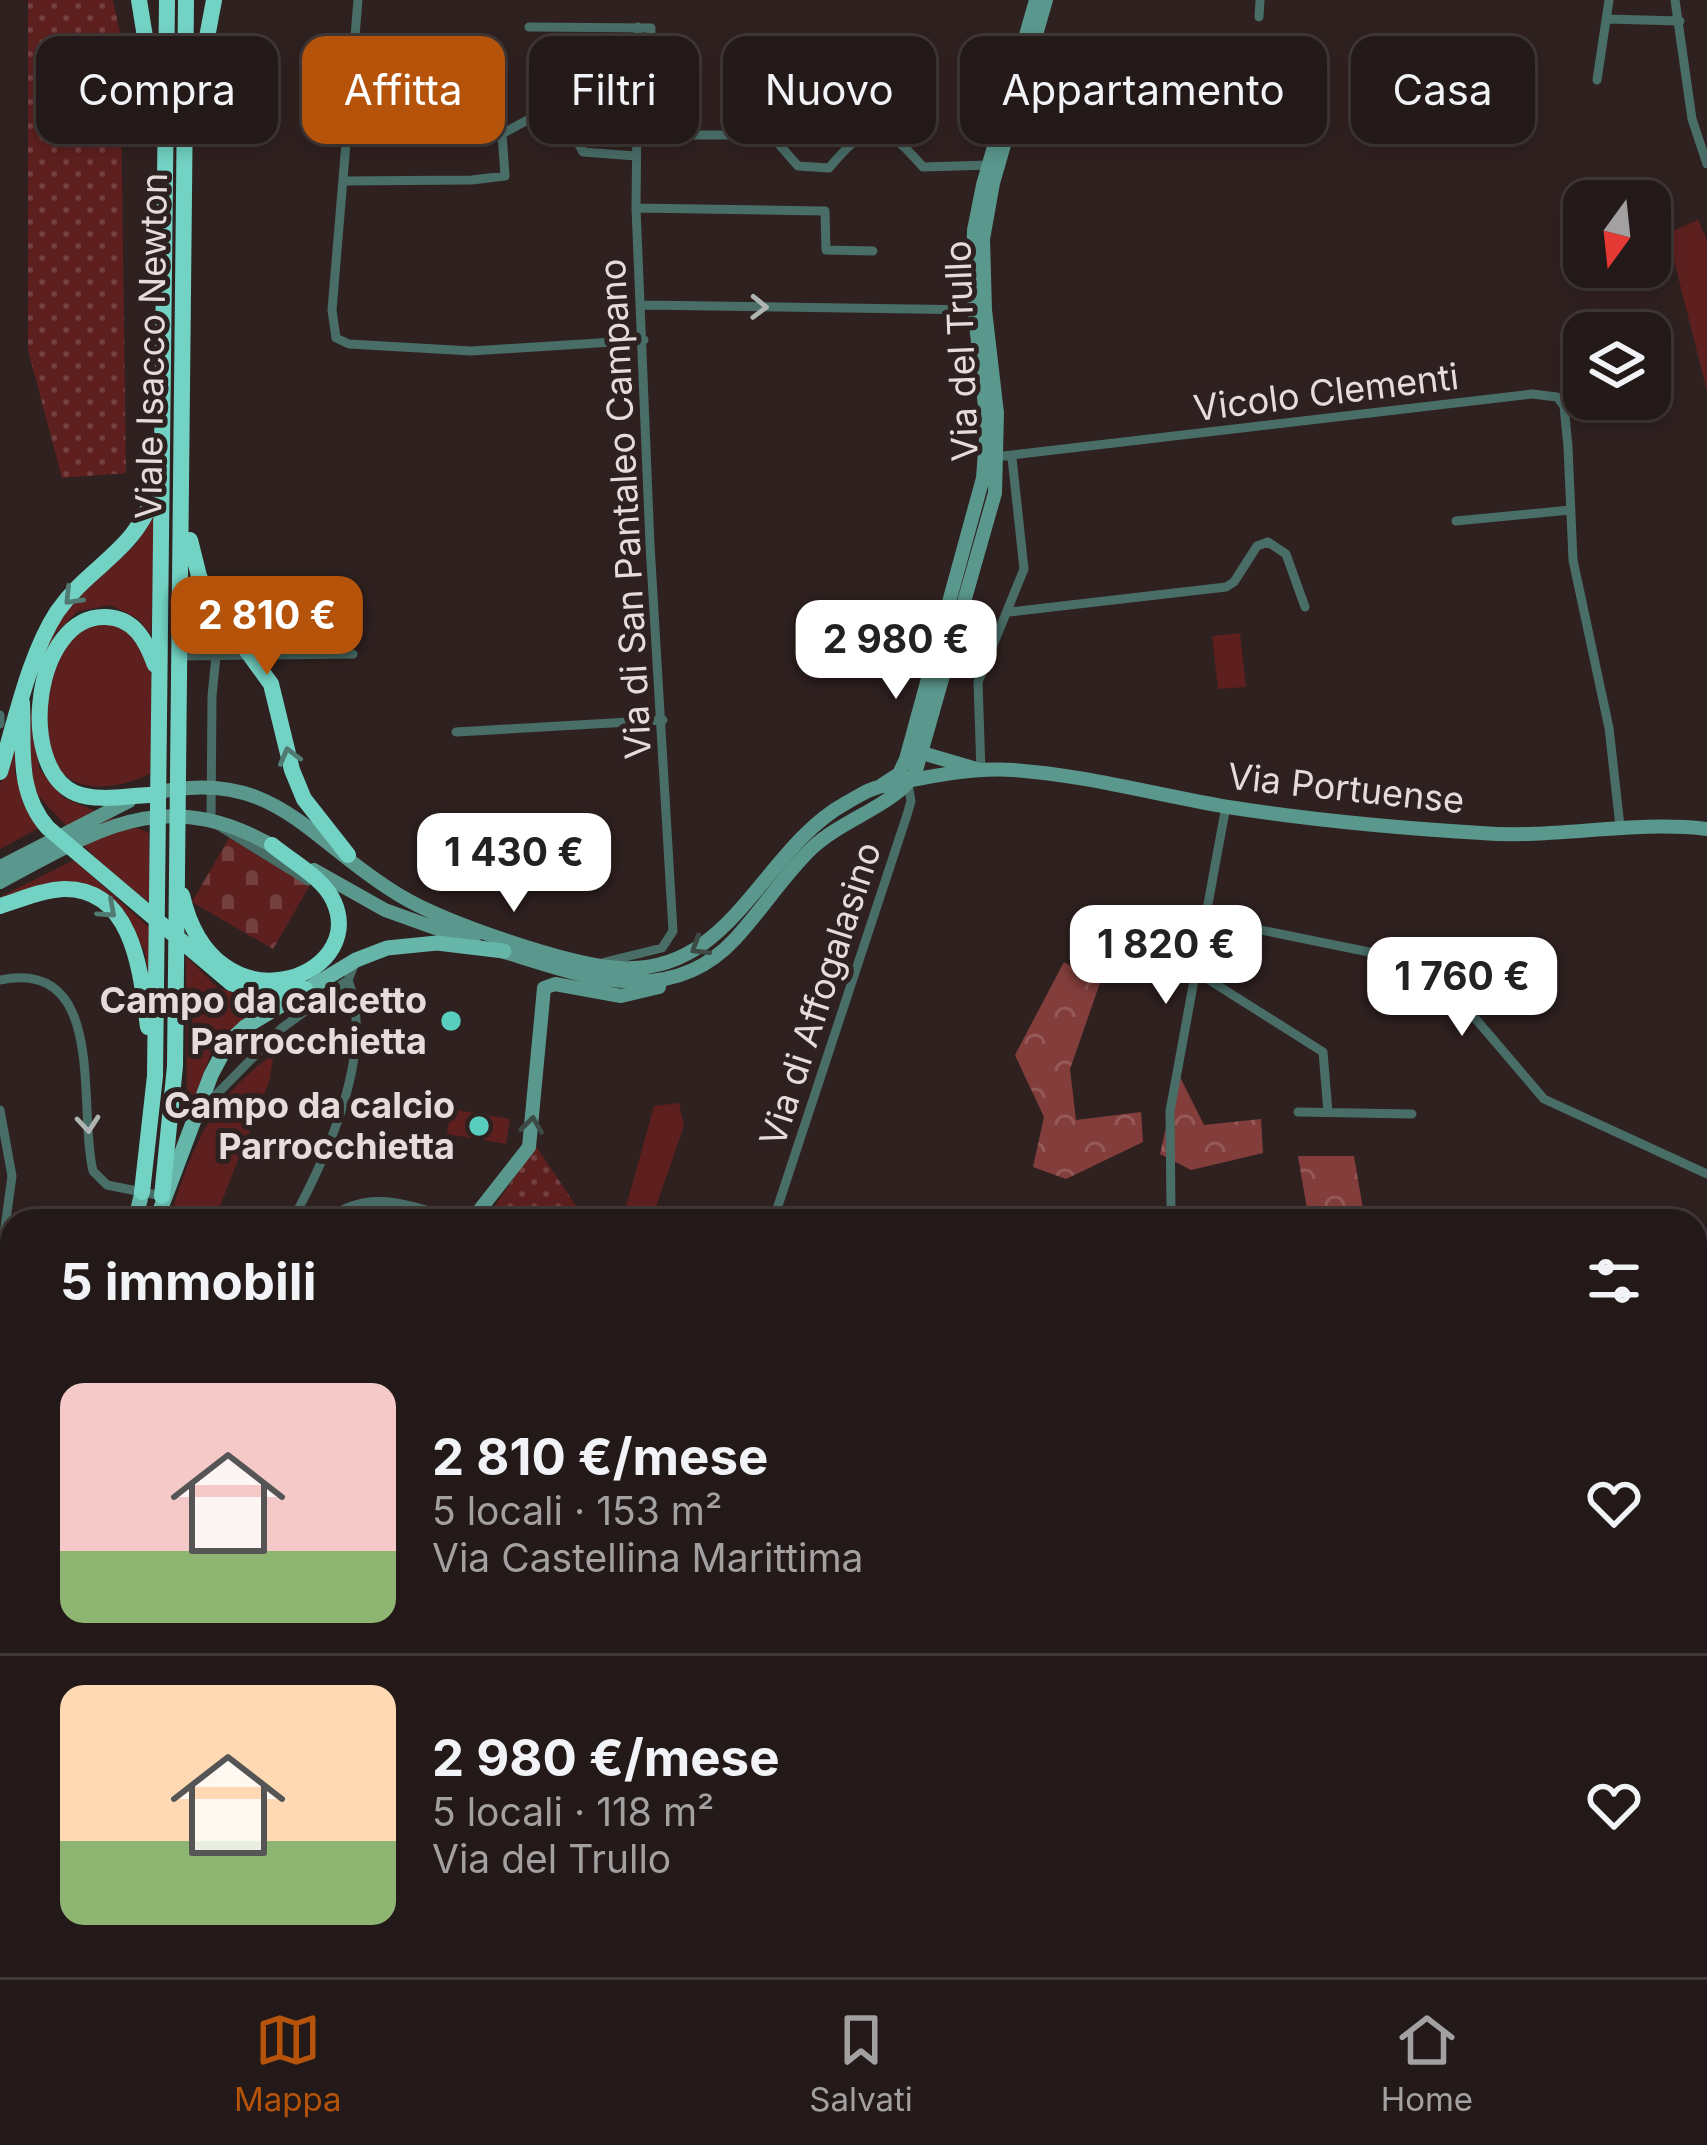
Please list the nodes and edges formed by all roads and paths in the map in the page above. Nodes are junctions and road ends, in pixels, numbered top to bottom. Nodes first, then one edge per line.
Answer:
1 (139, 0) edge
2 (167, 0) edge
3 (186, 0) edge
4 (214, 0) edge
5 (358, 0) edge
6 (1036, 0) edge
7 (1046, 0) edge
8 (1260, 0) edge
9 (1609, 0) edge
10 (1675, 0) edge
11 (1259, 17) dead end
12 (1607, 19) junction
13 (1680, 21) junction
14 (529, 27) dead end
15 (638, 27) junction
16 (1033, 30) junction
17 (638, 36) edge
18 (651, 36) edge
19 (1597, 80) dead end
20 (699, 135) edge
21 (635, 144) edge
22 (186, 149) junction
23 (165, 152) junction
24 (635, 156) junction
25 (1707, 164) edge
26 (993, 165) junction
27 (344, 181) junction
28 (637, 208) junction
29 (872, 251) dead end
30 (642, 305) junction
31 (979, 310) junction
32 (644, 340) junction
33 (998, 458) junction
34 (161, 470) junction
35 (1016, 489) junction
36 (994, 493) junction
37 (182, 499) junction
38 (1570, 510) junction
39 (1456, 521) dead end
40 (961, 589) junction
41 (1305, 608) dead end
42 (1009, 612) junction
43 (353, 654) dead end
44 (180, 656) junction
45 (216, 656) junction
46 (160, 677) junction
47 (22, 703) junction
48 (663, 720) junction
49 (456, 732) dead end
50 (914, 756) junction
51 (981, 771) junction
52 (0, 772) edge
53 (908, 784) junction
54 (877, 787) junction
55 (149, 795) junction
56 (1226, 806) junction
57 (1620, 826) junction
58 (1707, 829) edge
59 (272, 845) junction
60 (348, 855) junction
61 (0, 867) edge
62 (176, 870) junction
63 (308, 881) dead end
64 (0, 882) edge
65 (0, 906) edge
66 (1207, 920) junction
67 (504, 951) junction
68 (356, 960) junction
69 (591, 964) junction
70 (1195, 971) junction
71 (676, 977) junction
72 (0, 980) edge
73 (347, 980) junction
74 (305, 989) junction
75 (155, 1076) junction
76 (0, 1110) edge
77 (1298, 1112) dead end
78 (1328, 1112) junction
79 (1412, 1114) dead end
80 (190, 1129) junction
81 (1707, 1174) edge
82 (142, 1192) junction
83 (162, 1196) junction
84 (8, 1209) edge
85 (138, 1209) edge
86 (159, 1209) edge
87 (298, 1209) edge
88 (341, 1209) edge
89 (412, 1209) edge
90 (479, 1209) edge
91 (777, 1209) edge
92 (1171, 1209) edge

1 - 23 highway
2 - 23 highway, Viale Isacco Newton
3 - 22 highway, Viale Isacco Newton
4 - 22 highway
5 - 27 street
6 - 16 main road, Via del Trullo
7 - 16 main road, Via del Trullo
8 - 11 street
9 - 12 street
10 - 13 street
12 - 13 street
12 - 19 street
13 - 25 street
14 - 15 street
15 - 17 street, Via di San Pantaleo Campano
15 - 18 street
16 - 26 main road, Via del Trullo
20 - 26 street
21 - 24 street, Via di San Pantaleo Campano
22 - 37 highway, Viale Isacco Newton
23 - 34 highway, Viale Isacco Newton
24 - 27 street
24 - 28 street, Via di San Pantaleo Campano
26 - 31 main road, Via del Trullo
27 - 32 street
28 - 29 street
28 - 30 street, Via di San Pantaleo Campano
30 -> 31 street
30 - 32 street, Via di San Pantaleo Campano
31 - 33 main road, Via del Trullo
32 - 48 street, Via di San Pantaleo Campano
33 - 35 street, Via del Trullo
33 - 36 main road, Via del Trullo
33 - 38 street, Vicolo Clementi
33 - 40 main road, Via del Trullo
34 - 46 highway, Viale Isacco Newton
34 -> 47 highway
35 - 36 street, Via del Trullo
35 - 42 street, Via del Trullo
36 - 40 main road, Via del Trullo
37 - 44 highway, Viale Isacco Newton
60 -> 37 highway
38 - 39 street
38 - 57 street, Vicolo Clementi
40 - 50 main road, Via del Trullo
41 - 42 street
42 - 51 street, Via del Trullo
43 - 45 street
44 - 45 street
44 - 62 highway, Viale Isacco Newton
45 - 63 street
46 - 55 highway
46 - 75 highway, Viale Isacco Newton
47 - 52 highway
47 - 74 highway
48 - 49 street
48 - 69 street, Via di San Pantaleo Campano
50 - 51 main road, Via Portuense
50 - 53 main road, Via del Trullo
50 - 54 main road
51 - 53 main road, Via Portuense
51 - 56 main road, Via Portuense
53 - 54 main road, Via Portuense
53 - 71 main road, Via Portuense
53 - 91 street, Via di Affogalasino
54 -> 69 main road, Via Portuense
55 - 60 main road, Via Portuense
55 - 61 main road, Via Portuense
56 - 57 main road, Via Portuense
56 - 66 street
57 - 58 main road, Via Portuense
59 - 62 highway
59 - 64 main road, Via Portuense
59 - 67 main road, Via Portuense
60 - 69 main road, Via Portuense
62 - 83 highway, Viale Isacco Newton
65 -> 75 highway
66 - 70 street
66 - 81 street
67 - 68 main road
67 - 71 main road, Via Portuense
68 - 73 street
68 - 74 main road
70 - 78 street
70 - 92 street
90 -> 71 main road
72 -> 82 street
73 - 80 street
73 - 87 street
74 - 80 main road
75 - 82 highway, Viale Isacco Newton
76 - 84 street
77 - 78 street
78 - 79 street
80 - 83 main road
82 - 83 street
82 - 85 main road, Viale Isacco Newton
83 - 86 main road, Viale Isacco Newton
88 - 89 street

